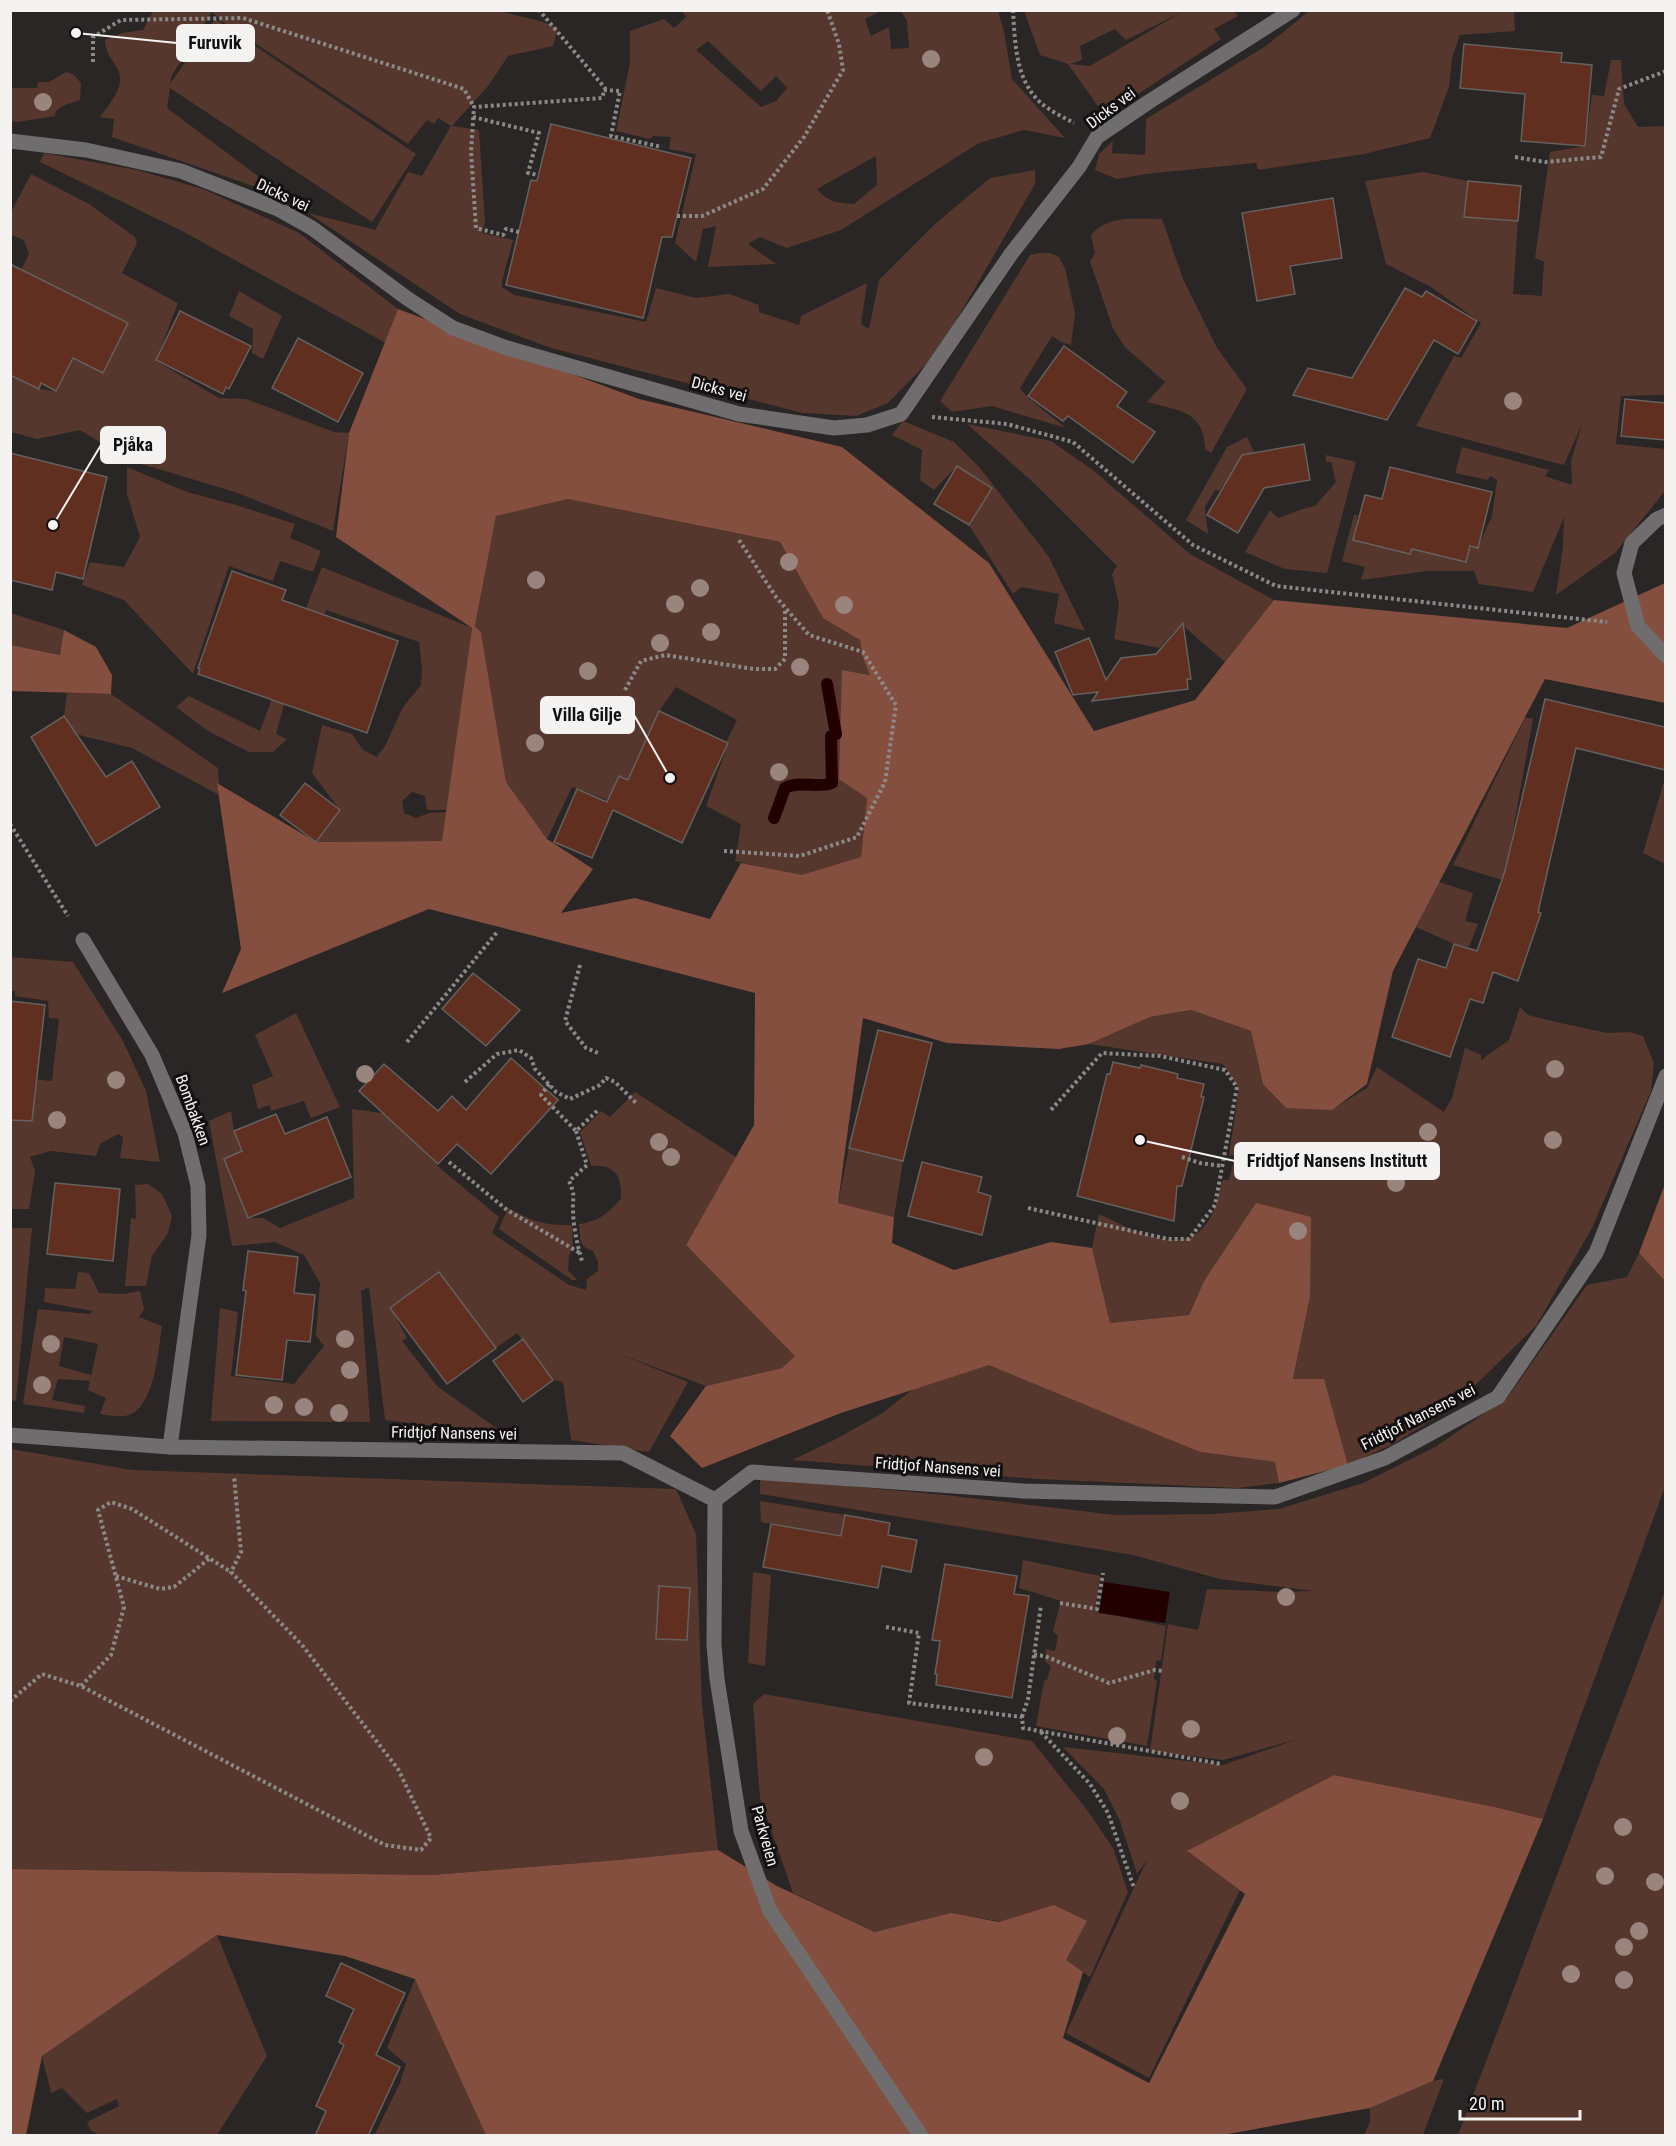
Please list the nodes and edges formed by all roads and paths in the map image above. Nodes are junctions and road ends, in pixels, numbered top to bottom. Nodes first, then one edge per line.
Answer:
1 (539, 10) edge
2 (827, 10) edge
3 (1013, 10) edge
4 (1293, 10) edge
5 (93, 62) dead end
6 (1665, 71) edge
7 (604, 90) junction
8 (474, 107) junction
9 (473, 117) junction
10 (1097, 138) junction
11 (10, 141) edge
12 (662, 147) dead end
13 (1515, 157) dead end
14 (538, 176) dead end
15 (677, 216) dead end
16 (519, 232) dead end
17 (901, 414) junction
18 (1665, 514) edge
19 (739, 540) dead end
20 (785, 607) junction
21 (1638, 626) junction
22 (1665, 656) edge
23 (626, 690) dead end
24 (10, 824) edge
25 (724, 851) dead end
26 (498, 931) dead end
27 (83, 940) joint
28 (580, 965) dead end
29 (407, 1042) dead end
30 (598, 1053) dead end
31 (1665, 1076) edge
32 (465, 1082) dead end
33 (549, 1084) junction
34 (637, 1104) dead end
35 (599, 1108) dead end
36 (1050, 1111) dead end
37 (576, 1131) junction
38 (1182, 1158) dead end
39 (449, 1162) dead end
40 (1222, 1166) junction
41 (1028, 1208) dead end
42 (580, 1253) junction
43 (582, 1261) dead end
44 (10, 1435) edge
45 (170, 1448) junction
46 (231, 1448) junction
47 (715, 1500) junction
48 (210, 1558) junction
49 (231, 1572) junction
50 (1103, 1573) dead end
51 (116, 1576) junction
52 (1060, 1604) dead end
53 (1041, 1605) dead end
54 (885, 1627) dead end
55 (1034, 1655) junction
56 (1162, 1671) dead end
57 (81, 1686) junction
58 (10, 1701) edge
59 (1022, 1717) junction
60 (1041, 1731) junction
61 (1221, 1764) dead end
62 (1134, 1888) dead end
63 (921, 2136) edge

1 - 7 path
2 - 15 path
3 - 10 path
4 - 10 street, Dicks vei
5 - 8 path
6 - 13 path
7 - 8 path
7 - 12 path
8 - 9 path
9 - 14 path
9 - 16 path
10 - 17 street, Dicks vei
11 - 17 street, Dicks vei
17 - 21 path
18 - 21 street
19 - 20 path
20 - 23 path
20 - 25 path
21 - 22 street
24 - 27 path
26 - 29 path
27 - 45 street, Bombakken
28 - 30 path
31 - 47 street, Fridtjof Nansens vei
32 - 33 path
33 - 34 path
33 - 37 path
35 - 37 path
36 - 40 path
37 - 42 path
38 - 40 path
39 - 42 path
40 - 41 path
42 - 43 path
44 - 45 street, Fridtjof Nansens vei
45 - 46 street, Fridtjof Nansens vei
46 - 47 street, Fridtjof Nansens vei
46 - 49 path
47 - 63 street, Parkveien
48 - 49 path
48 - 51 path
48 - 51 path
49 - 57 path
50 - 52 path
51 - 57 path
53 - 55 path
54 - 59 path
55 - 56 path
55 - 59 path
57 - 58 path
59 - 60 path
60 - 61 path
60 - 62 path

